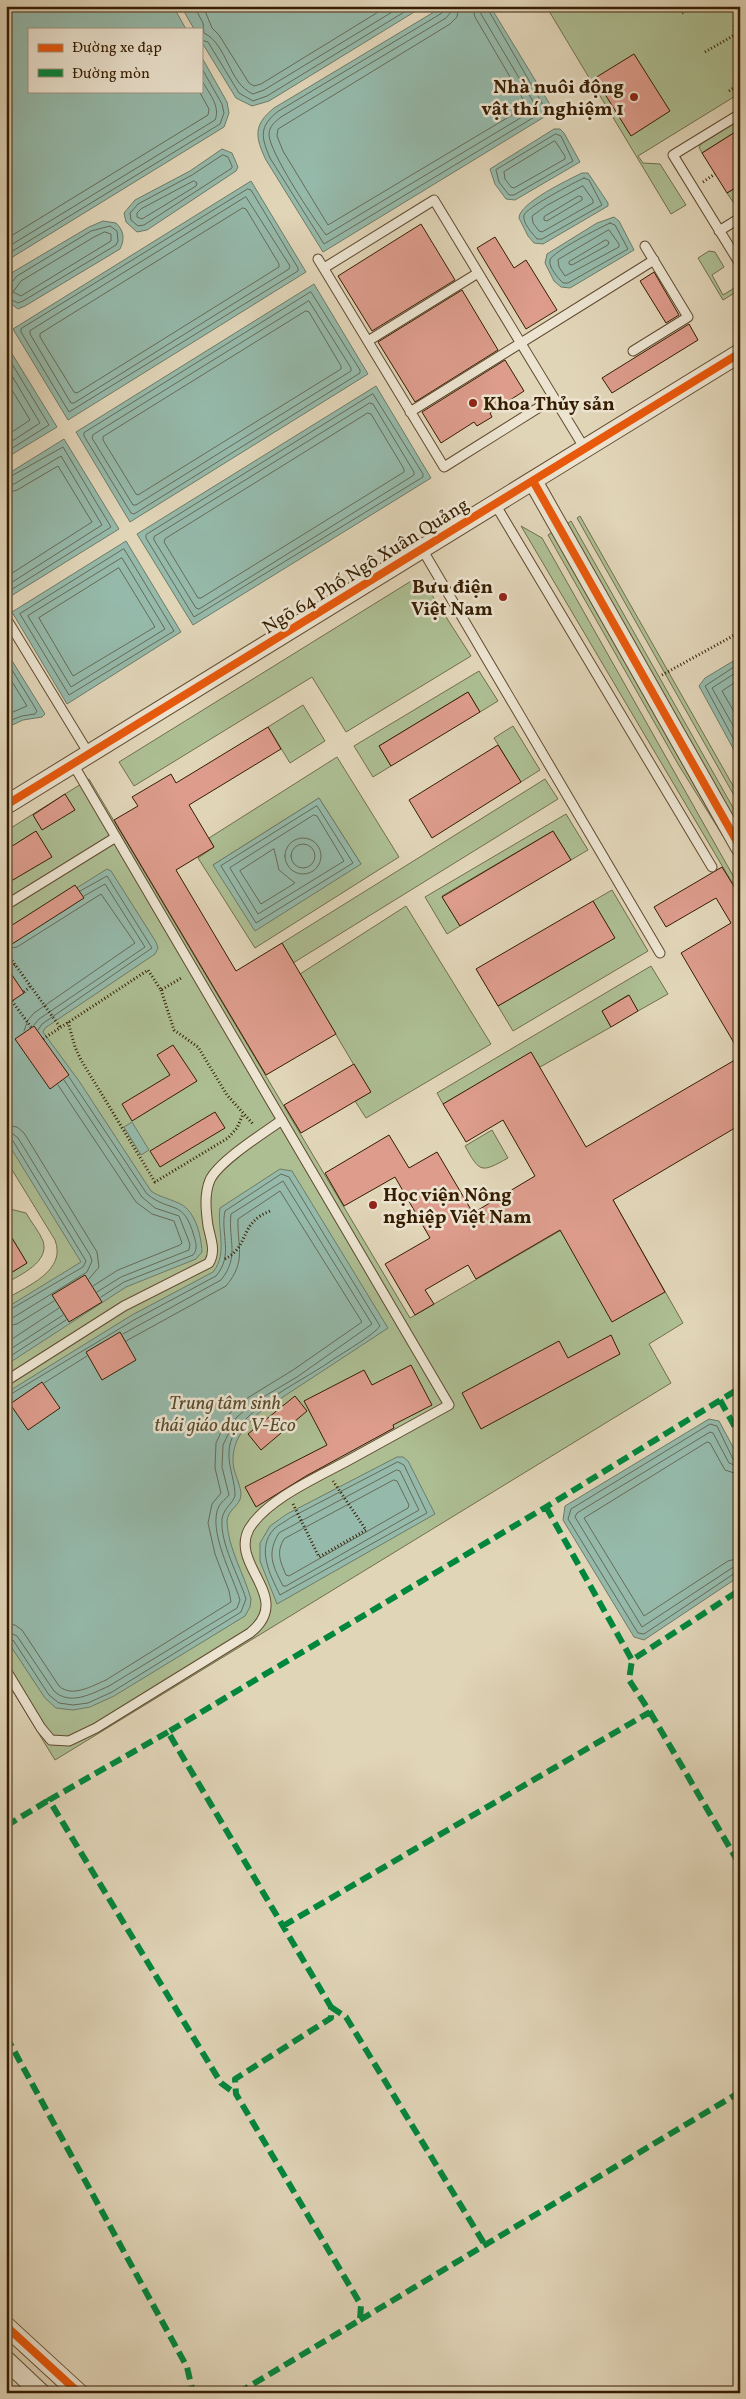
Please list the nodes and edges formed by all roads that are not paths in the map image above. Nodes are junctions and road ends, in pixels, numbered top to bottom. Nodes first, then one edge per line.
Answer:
1 (740, 114) edge
2 (740, 218) edge
3 (719, 231) junction
4 (645, 246) dead end
5 (318, 259) dead end
6 (654, 260) junction
7 (740, 264) edge
8 (324, 268) junction
9 (478, 273) junction
10 (368, 341) junction
11 (521, 343) junction
12 (633, 351) dead end
13 (740, 353) edge
14 (554, 398) junction
15 (410, 412) junction
16 (585, 448) junction
17 (533, 481) junction
18 (495, 504) junction
19 (422, 549) junction
20 (6, 618) edge
21 (89, 754) junction
22 (73, 764) junction
23 (6, 805) edge
24 (116, 837) junction
25 (740, 847) edge
26 (712, 867) dead end
27 (6, 905) edge
28 (660, 953) dead end
29 (282, 1120) junction
30 (6, 1381) edge
31 (6, 1670) edge
32 (6, 2326) edge
33 (6, 2360) edge
34 (41, 2393) edge
35 (79, 2393) edge

1 - 3 lane
2 - 3 lane
3 - 7 lane
4 - 6 lane
5 - 8 lane
6 - 11 lane
6 - 12 lane
8 - 9 lane
8 - 10 lane
9 - 10 lane
9 - 11 lane
10 - 15 lane
11 - 14 lane
11 - 15 lane
13 - 16 street, Ngõ 64 Phố Ngô Xuân Quảng
14 - 15 lane
14 - 16 lane
16 - 17 street, Ngõ 64 Phố Ngô Xuân Quảng
17 - 18 street, Ngõ 64 Phố Ngô Xuân Quảng
17 - 25 street
18 - 19 street, Ngõ 64 Phố Ngô Xuân Quảng
18 - 26 lane
19 - 21 street, Ngõ 64 Phố Ngô Xuân Quảng
19 - 28 lane
20 - 21 lane
21 - 22 street, Ngõ 64 Phố Ngô Xuân Quảng
22 - 23 street, Ngõ 64 Phố Ngô Xuân Quảng
22 - 24 lane
24 - 27 lane
24 - 29 lane
29 - 30 lane
29 - 31 lane
32 - 35 street
33 - 34 street

